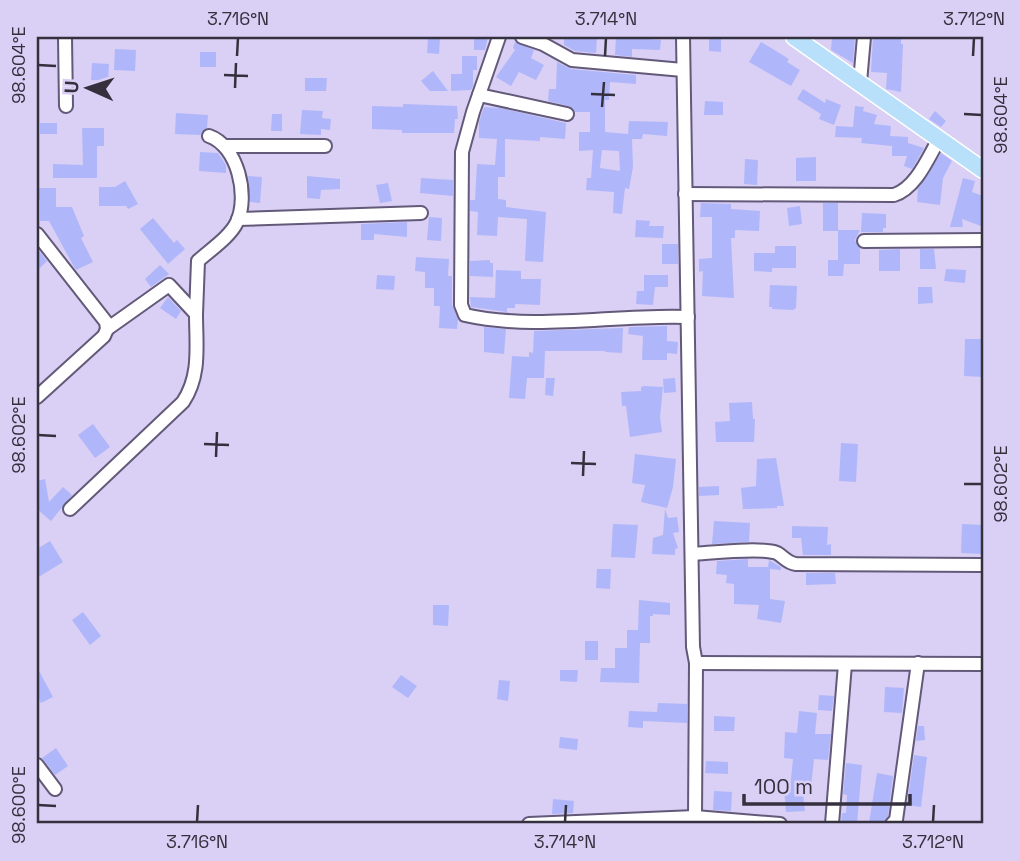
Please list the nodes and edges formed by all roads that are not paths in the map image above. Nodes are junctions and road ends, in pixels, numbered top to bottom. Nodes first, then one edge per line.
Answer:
1 (65, 37) edge
2 (499, 37) edge
3 (522, 37) edge
4 (683, 37) edge
5 (794, 37) edge
6 (864, 37) edge
7 (683, 70) junction
8 (860, 82) junction
9 (479, 95) junction
10 (66, 106) dead end
11 (567, 114) dead end
12 (209, 136) dead end
13 (939, 139) junction
14 (225, 146) junction
15 (325, 146) dead end
16 (983, 170) edge
17 (685, 194) junction
18 (421, 213) dead end
19 (238, 219) junction
20 (37, 234) edge
21 (983, 240) edge
22 (864, 241) dead end
23 (196, 314) junction
24 (688, 317) junction
25 (107, 328) junction
26 (37, 397) edge
27 (70, 509) dead end
28 (692, 554) junction
29 (983, 565) edge
30 (696, 663) junction
31 (918, 663) junction
32 (845, 664) junction
33 (983, 664) edge
34 (37, 765) edge
35 (55, 789) dead end
36 (695, 817) junction
37 (529, 824) edge
38 (780, 824) edge
39 (832, 824) edge
40 (892, 824) edge

1 - 10 street
2 - 9 street
3 - 7 street
4 - 7 street
5 - 8 main road
6 - 8 street
7 - 17 street
8 - 13 main road
9 - 11 street
9 - 24 street
12 - 14 street
13 - 16 main road
13 - 17 street
14 - 15 street
14 - 19 street
17 - 24 street
18 - 19 street
19 - 23 street
20 - 25 street
21 - 22 street
23 - 25 street
23 - 27 street
24 - 28 street
25 - 26 street
28 - 29 street
28 - 30 street
30 - 32 street
30 - 36 street
31 - 32 street
31 - 33 street
31 - 40 street
32 - 39 street
34 - 35 street
36 - 37 street
36 - 38 street

